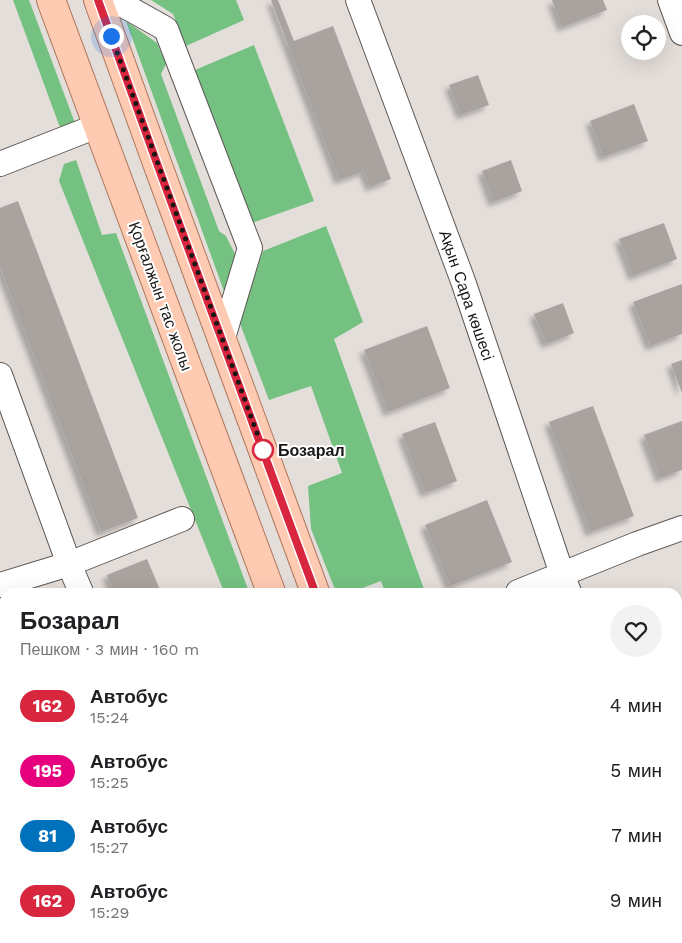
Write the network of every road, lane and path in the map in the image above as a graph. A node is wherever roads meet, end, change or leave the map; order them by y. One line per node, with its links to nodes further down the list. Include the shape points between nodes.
1 (51, 0): 7 (main road, Қорғалжын тас жолы)
2 (98, 0): 9 (main road)
3 (114, 0): 9 (street, via 166,29 250,248)
4 (358, 0): 14 (street, Ақын Сара көшесі, via 463,281)
5 (670, 0): 6 (street)
6 (682, 33)
7 (97, 126): 8 (street); 17 (main road, Қорғалжын тас жолы)
8 (0, 164)
9 (222, 341): 18 (main road)
10 (0, 376): 13 (street)
11 (182, 518): 13 (street)
12 (682, 528): 14 (street, via 637,544)
13 (70, 564): 15 (street); 16 (street)
14 (566, 583): 19 (street)
15 (0, 585)
16 (79, 588)
17 (270, 588)
18 (314, 588)
19 (539, 588)

